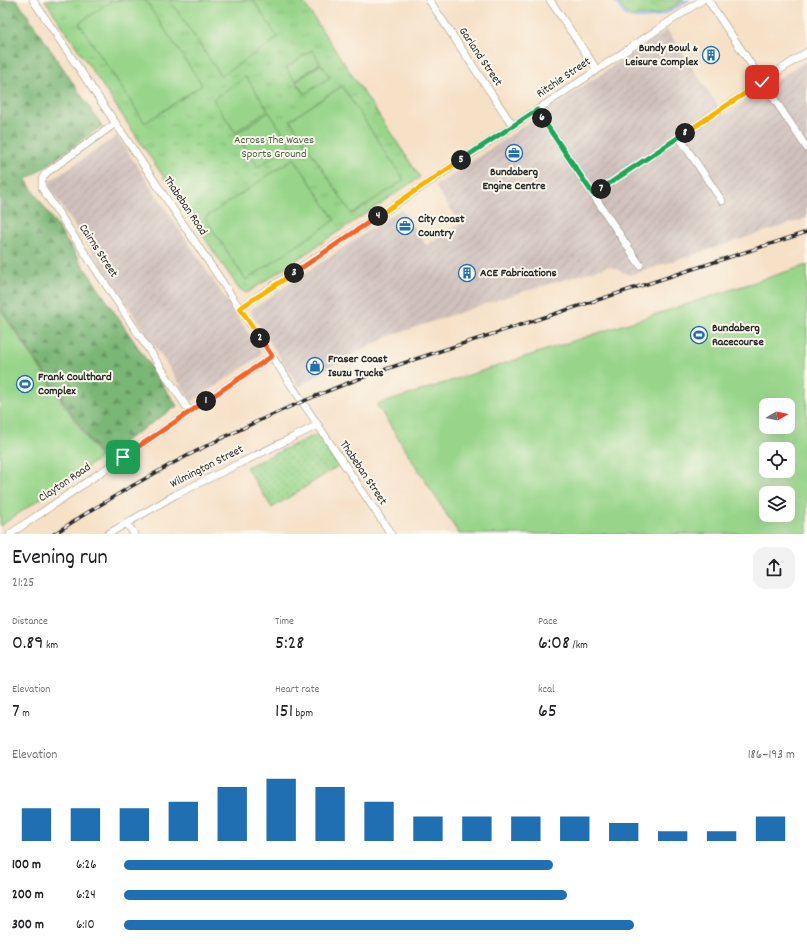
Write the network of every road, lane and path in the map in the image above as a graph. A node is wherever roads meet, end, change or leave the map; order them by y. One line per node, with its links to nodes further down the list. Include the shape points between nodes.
1 (33, 0): 10 (street, Thabeban Road)
2 (429, 0): 11 (street, Garland Street)
3 (550, 0): 7 (street)
4 (702, 0): 7 (street, Ritchie Street)
5 (708, 0): 8 (street)
6 (807, 52): 8 (street)
7 (597, 70): 9 (street, Ritchie Street)
8 (762, 82): 12 (street); 13 (street)
9 (537, 110): 11 (street, Ritchie Street); 14 (street)
10 (116, 123): 17 (street, Thabeban Road); 19 (street, Cairns Street, via 46,173 42,179 42,188)
11 (513, 126): 17 (street, Ritchie Street)
12 (679, 136): 14 (street); 15 (street)
13 (807, 148)
14 (593, 194): 16 (street)
15 (722, 201)
16 (640, 264)
17 (240, 308): 18 (street, Thabeban Road)
18 (272, 356): 19 (street, Clayton Road); 20 (street, Thabeban Road)
19 (190, 412): 22 (street, Clayton Road)
20 (318, 425): 21 (street, Wilmington Street, via 175,495); 25 (street, Thabeban Street)
21 (127, 523): 23 (street, Wilmington Street); 24 (street)
22 (10, 534)
23 (108, 534)
24 (134, 534)
25 (391, 534)

